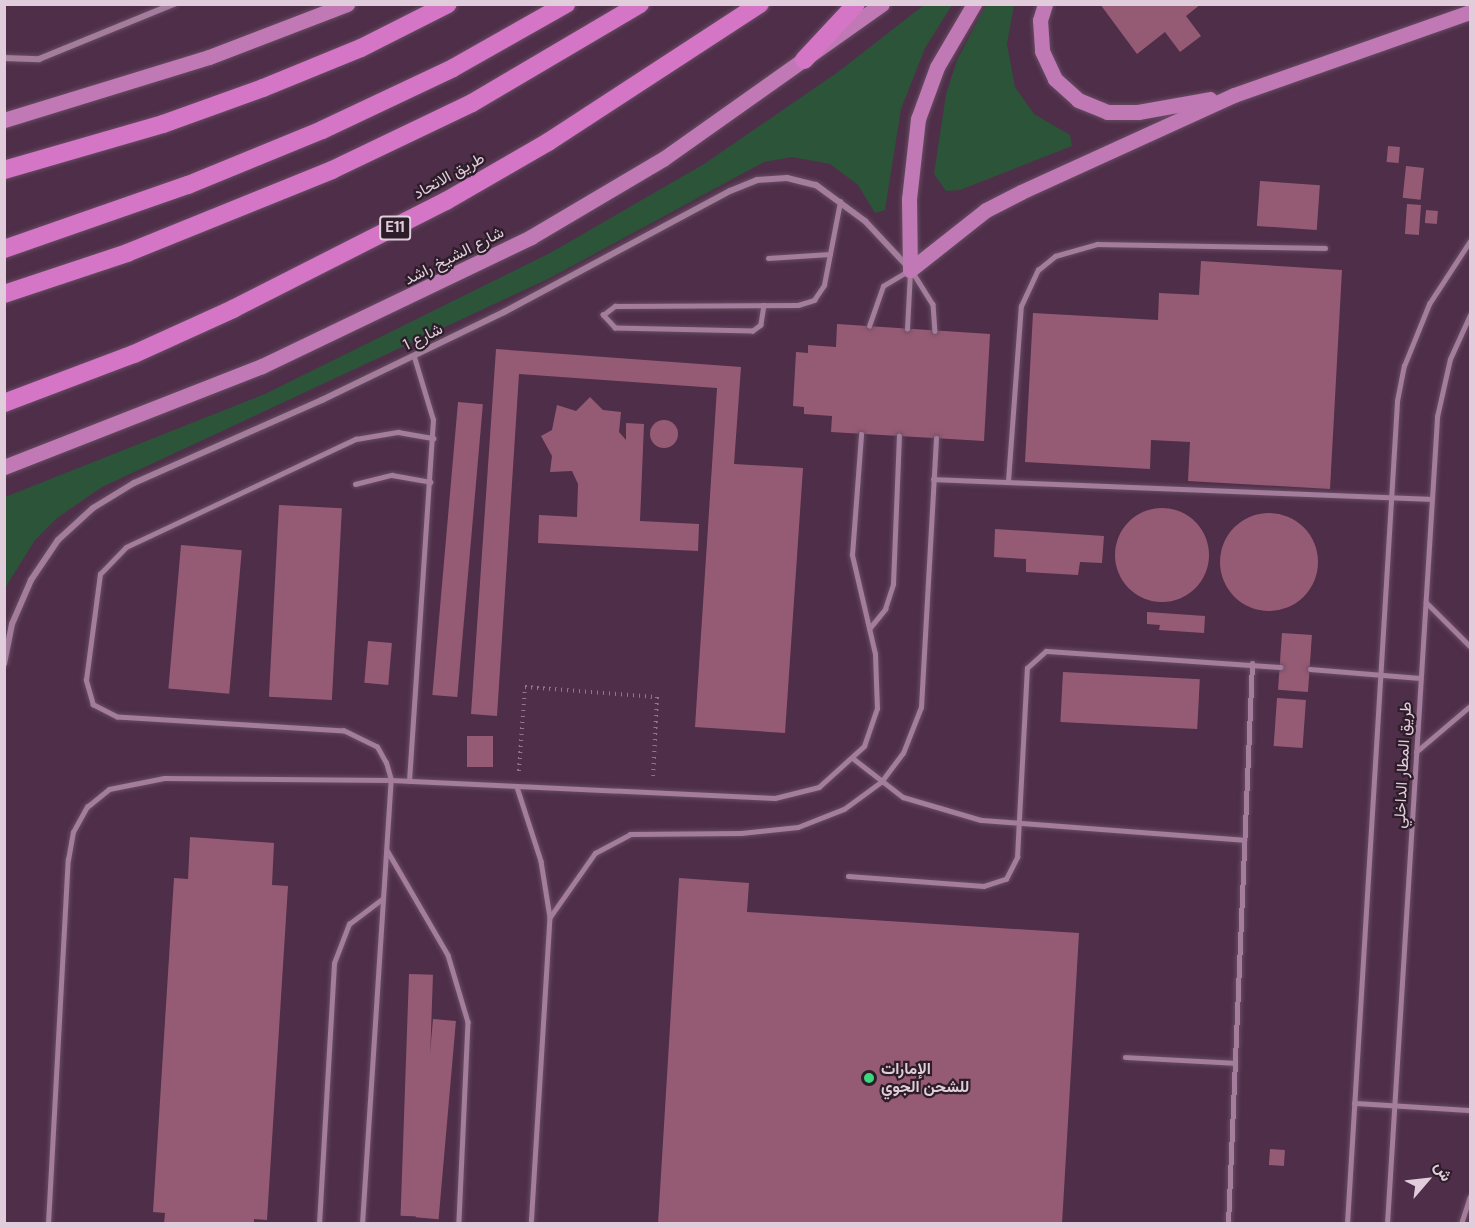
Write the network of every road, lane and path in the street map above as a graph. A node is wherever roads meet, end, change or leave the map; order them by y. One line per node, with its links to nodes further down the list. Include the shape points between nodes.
1 (174, 4): 12 (street, via 39,59)
2 (347, 4): 15 (main road, via 209,57)
3 (448, 4): 16 (highway, via 361,48 263,88 163,124)
4 (566, 4): 20 (highway, via 453,68 322,130 188,185)
5 (640, 4): 24 (highway, via 472,103 332,170 137,249)
6 (760, 4): 31 (highway, طريق الاتحاد / E11, via 548,142 394,228 134,354)
7 (856, 4): 13 (highway)
8 (882, 4): 13 (main road, شارع الشيخ راشد)
9 (974, 4): 23 (main road, via 937,67 918,119 909,199)
10 (1045, 4): 14 (main road, via 1040,20 1042,51 1055,79 1078,100 1107,112 1138,112)
11 (1470, 12): 14 (main road)
12 (4, 58)
13 (804, 60): 36 (main road, شارع الشيخ راشد, via 663,159 531,237 403,302 262,366)
14 (1234, 95): 23 (main road, via 986,210)
15 (4, 120)
16 (4, 170)
17 (840, 199): 21 (lane); 23 (street, شارع 1); 30 (street, شارع 1, via 816,185 787,178 757,180)
18 (1470, 241): 41 (lane, via 1437,289 1404,366 1393,435)
19 (1325, 248): 39 (lane, via 1097,244 1055,256 1038,270 1021,306)
20 (4, 249)
21 (830, 254): 22 (lane); 25 (lane, via 824,285 814,300)
22 (768, 258)
23 (910, 270): 27 (lane, via 883,286); 28 (lane); 29 (lane, via 928,291)
24 (4, 294)
25 (764, 305): 25 (lane, via 615,306 603,315 615,328 753,332 761,325)
26 (1470, 315): 42 (lane, طريق المطار الداخلي, via 1442,386)
27 (869, 326)
28 (907, 329)
29 (935, 331)
30 (414, 357): 34 (lane, via 430,399); 46 (street, شارع 1, via 134,483 93,508 58,540 31,580 12,624)
31 (4, 403)
32 (861, 434): 44 (lane, via 852,555)
33 (899, 436): 44 (lane, via 893,584 885,609)
34 (433, 438): 38 (lane); 55 (lane, via 398,432 356,439 126,547 111,558 100,574 96,593 87,693 104,713 345,732 377,747)
35 (936, 438): 37 (lane)
36 (4, 467)
37 (933, 479): 39 (lane); 57 (lane, via 921,707 903,753)
38 (430, 482): 40 (lane, via 392,476); 56 (lane)
39 (1008, 482): 41 (lane)
40 (355, 484)
41 (1390, 497): 42 (lane); 50 (lane)
42 (1431, 499): 43 (lane, طريق المطار الداخلي)
43 (1425, 601): 45 (lane); 51 (lane, طريق المطار الداخلي)
44 (869, 629): 54 (lane, via 877,709 873,729)
45 (1470, 646)
46 (4, 664)
47 (1252, 664): 48 (lane); 60 (lane, via 1059,650 1034,657 1027,668); 61 (lane)
48 (1280, 667)
49 (1310, 669): 50 (lane)
50 (1381, 675): 51 (lane); 68 (lane)
51 (1420, 678): 53 (lane, طريق المطار الداخلي)
52 (1470, 706): 53 (lane)
53 (1416, 752): 69 (lane, طريق المطار الداخلي)
54 (854, 759): 57 (lane); 59 (lane, via 819,787 796,795)
55 (391, 780): 56 (lane); 62 (lane); 72 (lane, via 137,780 109,789 87,807 73,832 68,860)
56 (409, 781): 58 (lane)
57 (881, 782): 60 (lane, via 927,807); 65 (lane, via 844,809 798,828 630,834 595,853)
58 (518, 787): 59 (lane); 59 (path, via 525,687 657,697); 65 (lane, via 542,861)
59 (652, 794)
60 (1019, 823): 61 (lane); 63 (lane, via 1014,869 996,885)
61 (1244, 840): 67 (lane)
62 (386, 850): 64 (lane); 75 (lane, via 448,955 468,1022)
63 (848, 876)
64 (383, 898): 73 (lane, via 349,924 334,963); 74 (lane)
65 (550, 917): 76 (lane)
66 (1125, 1057): 67 (lane)
67 (1235, 1063): 77 (lane)
68 (1354, 1103): 69 (lane); 78 (lane)
69 (1395, 1105): 70 (lane); 79 (lane, طريق المطار الداخلي)
70 (1470, 1110)
71 (1470, 1197): 80 (lane)
72 (48, 1224)
73 (320, 1224)
74 (362, 1224)
75 (459, 1224)
76 (531, 1224)
77 (1228, 1224)
78 (1347, 1224)
79 (1387, 1224)
80 (1461, 1224)

